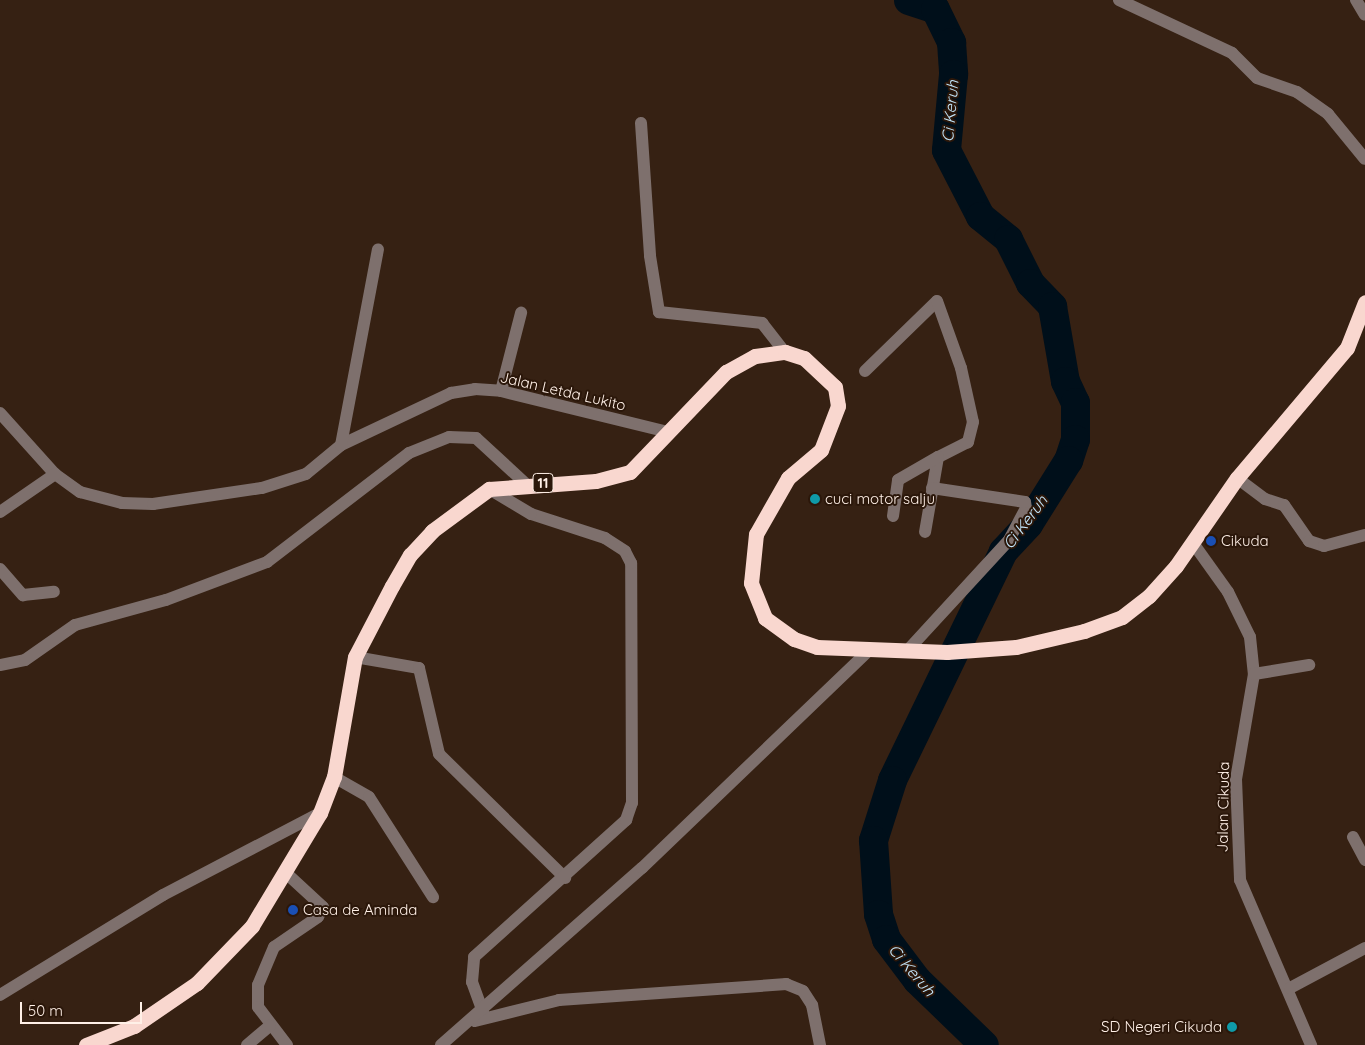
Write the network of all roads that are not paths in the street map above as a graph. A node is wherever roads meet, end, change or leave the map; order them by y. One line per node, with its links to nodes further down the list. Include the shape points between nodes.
1 (1118, 0): 5 (street, via 1232,53 1257,78 1297,92 1328,114)
2 (1356, 0): 3 (street)
3 (1365, 14)
4 (641, 123): 9 (street, via 650,256 659,312 762,323)
5 (1365, 159)
6 (378, 249): 14 (street)
7 (1365, 302): 17 (highway, 11, via 1347,348)
8 (521, 313): 11 (street)
9 (784, 352): 13 (highway, 11, via 755,356 726,372); 28 (highway, 11, via 813,363 835,387 838,406 820,450 783,485 756,534 750,583 756,606 776,628 794,639 817,647)
10 (865, 371): 15 (street, via 937,301 961,368 973,422 968,442)
11 (501, 391): 13 (street, Jalan Letda Lukito); 14 (street, Jalan Letda Lukito, via 451,393)
12 (2, 416): 16 (street, Jalan Letda Lukito)
13 (668, 432): 18 (highway, 11, via 640,465 619,476)
14 (341, 445): 16 (street, Jalan Letda Lukito, via 306,474 262,488 153,504 122,503 80,492)
15 (938, 457): 19 (street); 22 (street, via 898,480)
16 (55, 474): 21 (street)
17 (1237, 478): 24 (street, via 1265,500 1284,505 1309,541 1324,546); 25 (highway, 11)
18 (525, 483): 20 (highway, 11); 31 (street, via 476,438 449,437 409,453 267,562 166,600 75,625 25,660)
19 (932, 488): 23 (street); 29 (street, via 1025,502 1026,508 1009,540)
20 (489, 489): 30 (highway, 11, via 450,513 410,555); 39 (street, via 531,514 605,538 624,551 631,563 632,802 626,820)
21 (0, 512)
22 (893, 516)
23 (925, 532)
24 (1365, 535)
25 (1193, 543): 29 (highway, 11, via 1149,596 1122,616 1084,631 983,651); 33 (street, Jalan Cikuda, via 1228,592 1250,637)
26 (0, 569): 27 (street, via 23,595)
27 (54, 592)
28 (868, 650): 29 (highway, 11); 44 (street, via 642,868)
29 (911, 651)
30 (355, 657): 34 (highway, 11); 39 (street, via 419,668 439,754)
31 (0, 665)
32 (1309, 666): 33 (street)
33 (1254, 674): 42 (street, Jalan Cikuda, via 1236,778 1240,880 1251,912)
34 (334, 777): 35 (highway, 11); 40 (street, via 369,796)
35 (320, 813): 38 (highway, 11); 43 (street, via 163,895)
36 (1353, 837): 37 (street)
37 (1365, 860)
38 (286, 872): 46 (street, via 323,907 318,917 274,947 265,962 258,985 258,1007); 47 (highway, 11, via 234,949 197,983 134,1026)
39 (565, 878): 44 (street, via 472,959 472,982)
40 (433, 897)
41 (1365, 948): 42 (street)
42 (1290, 988): 52 (street, Jalan Cikuda)
43 (0, 995)
44 (483, 1012): 45 (street)
45 (467, 1022): 50 (street); 51 (street, via 560,1000 786,984 803,990 808,998)
46 (270, 1026): 48 (street); 49 (street)
47 (86, 1045)
48 (247, 1045)
49 (287, 1045)
50 (441, 1045)
51 (820, 1045)
52 (1311, 1045)

